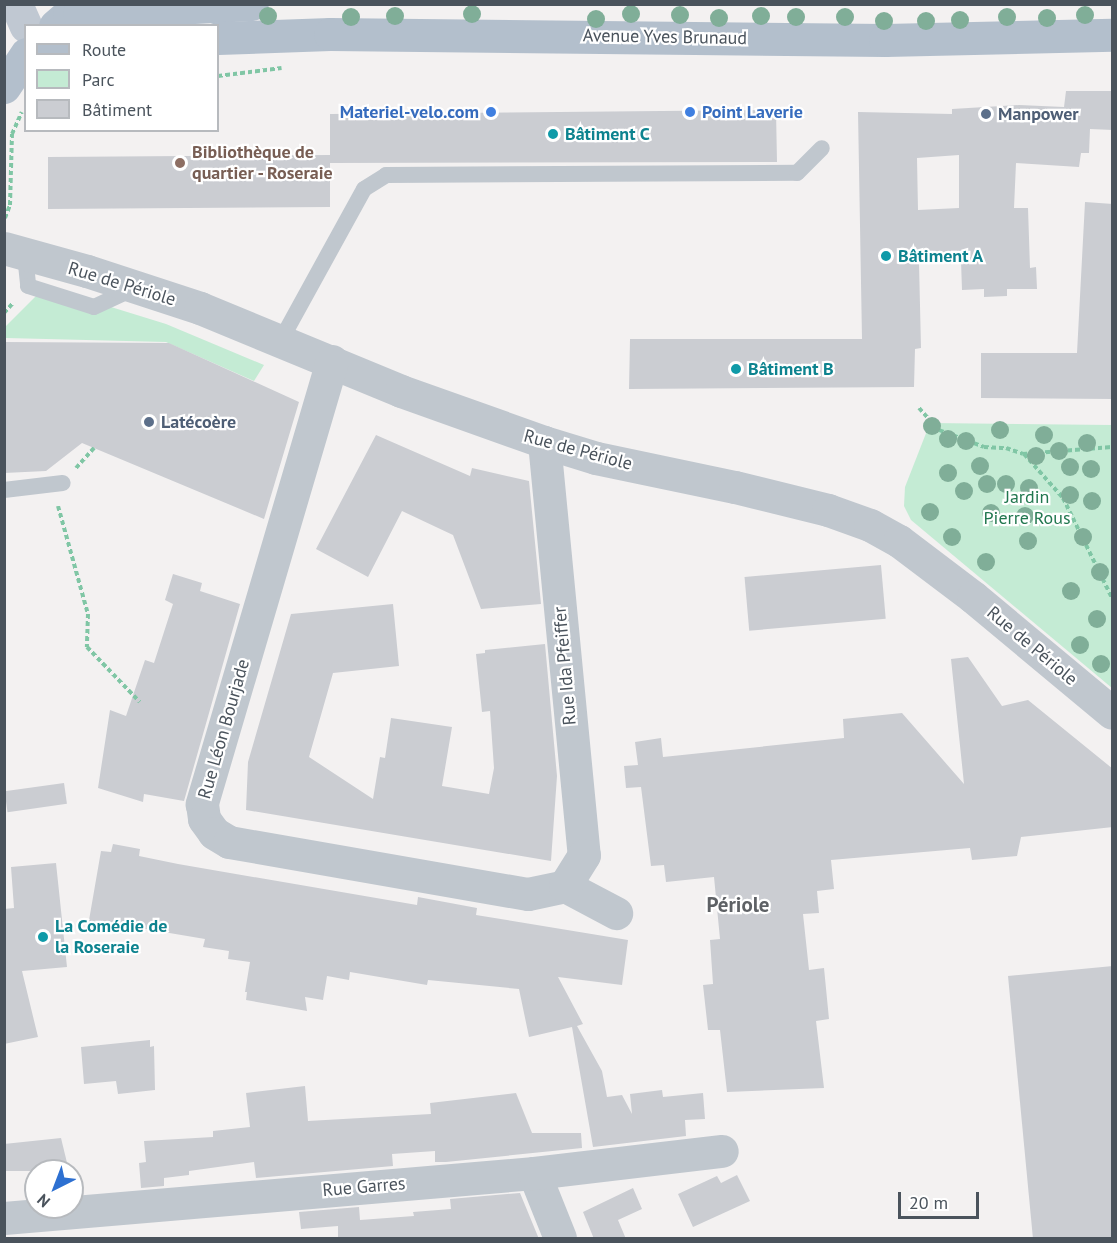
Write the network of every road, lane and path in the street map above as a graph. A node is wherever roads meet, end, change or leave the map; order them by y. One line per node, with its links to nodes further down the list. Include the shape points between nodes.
1 (16, 4): 3 (street)
2 (233, 5): 4 (main road, via 69,14)
3 (25, 24)
4 (57, 24)
5 (1113, 35): 6 (main road, Avenue Yves Brunaud, via 885,40 330,34)
6 (219, 38)
7 (24, 57): 8 (main road)
8 (4, 87)
9 (24, 108): 11 (path, via 12,134 10,205)
10 (822, 148): 13 (lane, via 797,173 386,175 364,189)
11 (4, 219)
12 (15, 251): 13 (street, Rue de Périole, via 137,287)
13 (281, 340): 14 (street, Rue de Périole)
14 (332, 361): 16 (street, Rue de Périole, via 401,391); 25 (street, Rue Léon Bourjade, via 202,804 204,819 214,833 230,842 528,894)
15 (919, 408): 19 (path, via 939,430 984,447)
16 (544, 442): 24 (street, Rue de Périole, via 596,458 828,510 870,525 899,541 973,597); 25 (street, Rue Ida Pfeiffer, via 584,855)
17 (1113, 447): 19 (path)
18 (94, 448): 20 (path)
19 (1023, 454): 22 (path, via 1064,498)
20 (63, 483): 21 (lane); 23 (path, via 57,505 88,614 87,648)
21 (4, 490)
22 (1113, 598)
23 (140, 702)
24 (1113, 713)
25 (566, 886): 26 (street)
26 (616, 914)
27 (722, 1151): 28 (street, Rue Garres)
28 (534, 1173): 29 (street, Rue Garres); 30 (street)
29 (4, 1218)
30 (560, 1239)

